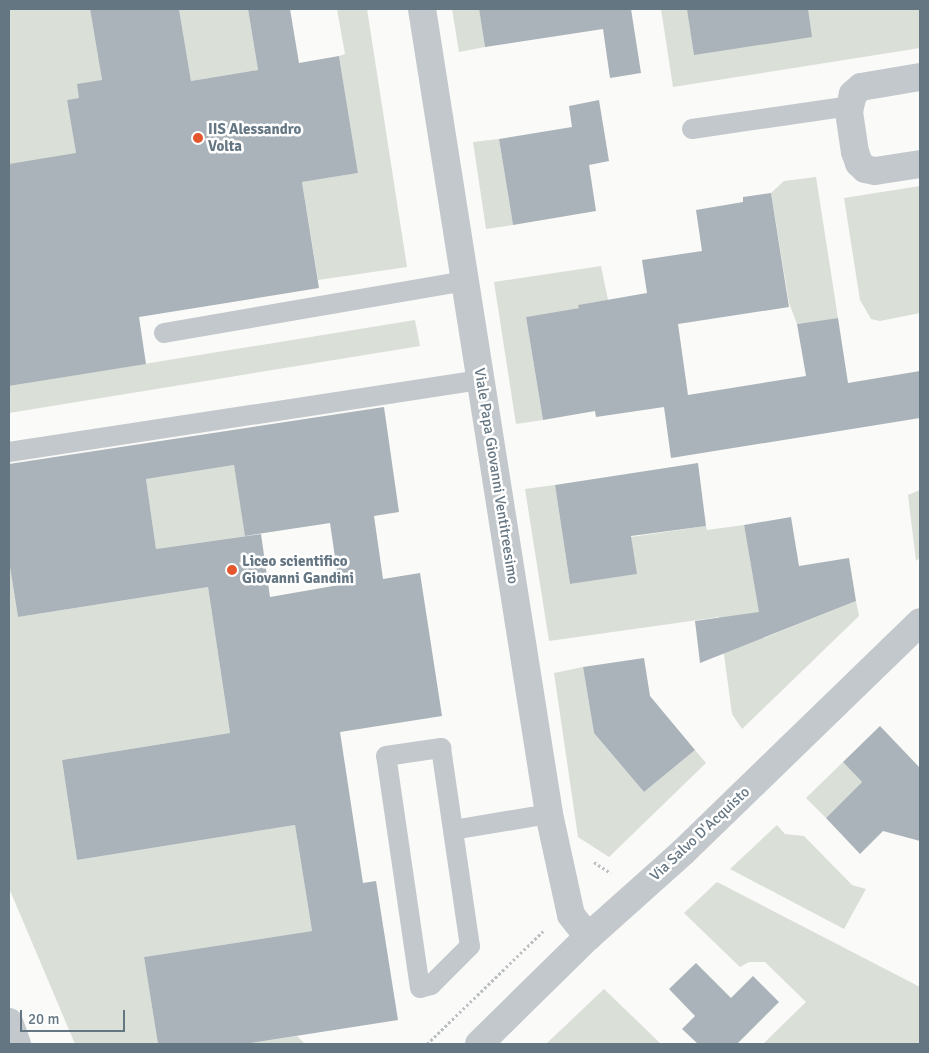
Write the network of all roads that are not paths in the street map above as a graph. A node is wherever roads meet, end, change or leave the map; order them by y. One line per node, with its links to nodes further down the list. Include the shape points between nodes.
1 (422, 9): 6 (street, Viale Papa Giovanni Ventitreesimo)
2 (920, 77): 3 (street, via 861,87 853,94)
3 (849, 106): 4 (lane); 5 (street, via 855,152 865,169 875,171)
4 (692, 129)
5 (920, 164)
6 (465, 281): 7 (lane); 8 (street, Viale Papa Giovanni Ventitreesimo)
7 (164, 333)
8 (481, 380): 9 (lane); 11 (street, Viale Papa Giovanni Ventitreesimo)
9 (9, 452)
10 (920, 622): 13 (street, Via Salvo D'Acquisto, via 683,852)
11 (549, 814): 12 (lane); 13 (street, Viale Papa Giovanni Ventitreesimo, via 571,915)
12 (453, 830): 12 (lane, via 470,946 431,985 420,988 386,756 441,748)
13 (588, 937): 16 (street, Via Salvo D'Acquisto)
14 (9, 1022): 15 (street)
15 (17, 1044)
16 (479, 1044)

